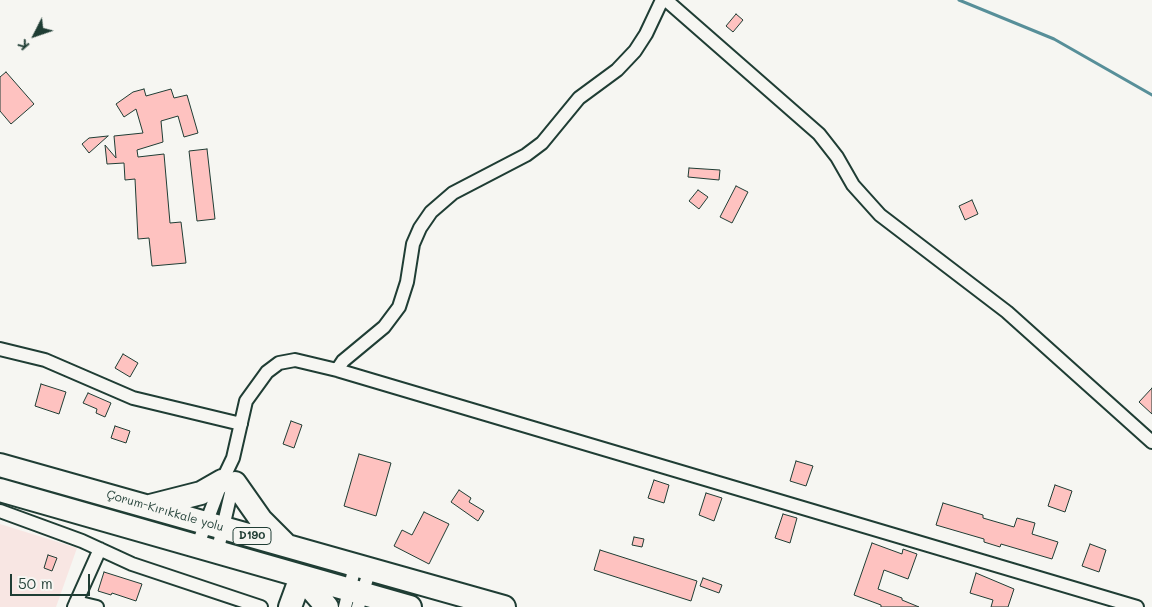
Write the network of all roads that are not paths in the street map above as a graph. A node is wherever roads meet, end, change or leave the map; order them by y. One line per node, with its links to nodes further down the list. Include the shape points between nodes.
1 (662, 0): 4 (street, via 635,51 617,70 579,98 542,143 526,155 453,193 431,212 412,244 407,282 398,306 384,327)
2 (666, 0): 6 (street, via 819,134 837,156 853,185 880,215 1007,312)
3 (0, 349): 5 (street, via 45,360 132,398)
4 (337, 370): 5 (street, via 295,360 272,367 246,401); 28 (street)
5 (241, 424): 8 (street)
6 (1152, 442)
7 (0, 465): 12 (highway, Çorum-Kırıkkale yolu / D190)
8 (228, 482): 12 (highway, via 201,493); 14 (street); 14 (street); 15 (highway)
9 (0, 490): 11 (highway, Çorum-Kırıkkale yolu / D190)
10 (0, 495): 11 (highway)
11 (23, 495): 17 (highway, Çorum-Kırıkkale yolu / D190)
12 (148, 506): 14 (highway, Çorum-Kırıkkale yolu / D190)
13 (0, 511): 16 (street)
14 (214, 525): 15 (highway, Çorum-Kırıkkale yolu / D190); 17 (street); 17 (street)
15 (287, 546): 18 (highway, Çorum-Kırıkkale yolu / D190)
16 (100, 549): 21 (street); 24 (street, via 132,564)
17 (207, 550): 19 (highway, Çorum-Kırıkkale yolu / D190)
18 (362, 567): 20 (street); 27 (highway, Çorum-Kırıkkale yolu / D190)
19 (301, 577): 20 (highway, Çorum-Kırıkkale yolu / D190); 25 (highway); 26 (highway)
20 (354, 599): 22 (highway, Çorum-Kırıkkale yolu / D190)
21 (75, 604): 23 (street)
22 (401, 606)
23 (97, 607)
24 (261, 607)
25 (290, 607)
26 (327, 607)
27 (504, 607)
28 (1136, 607)

